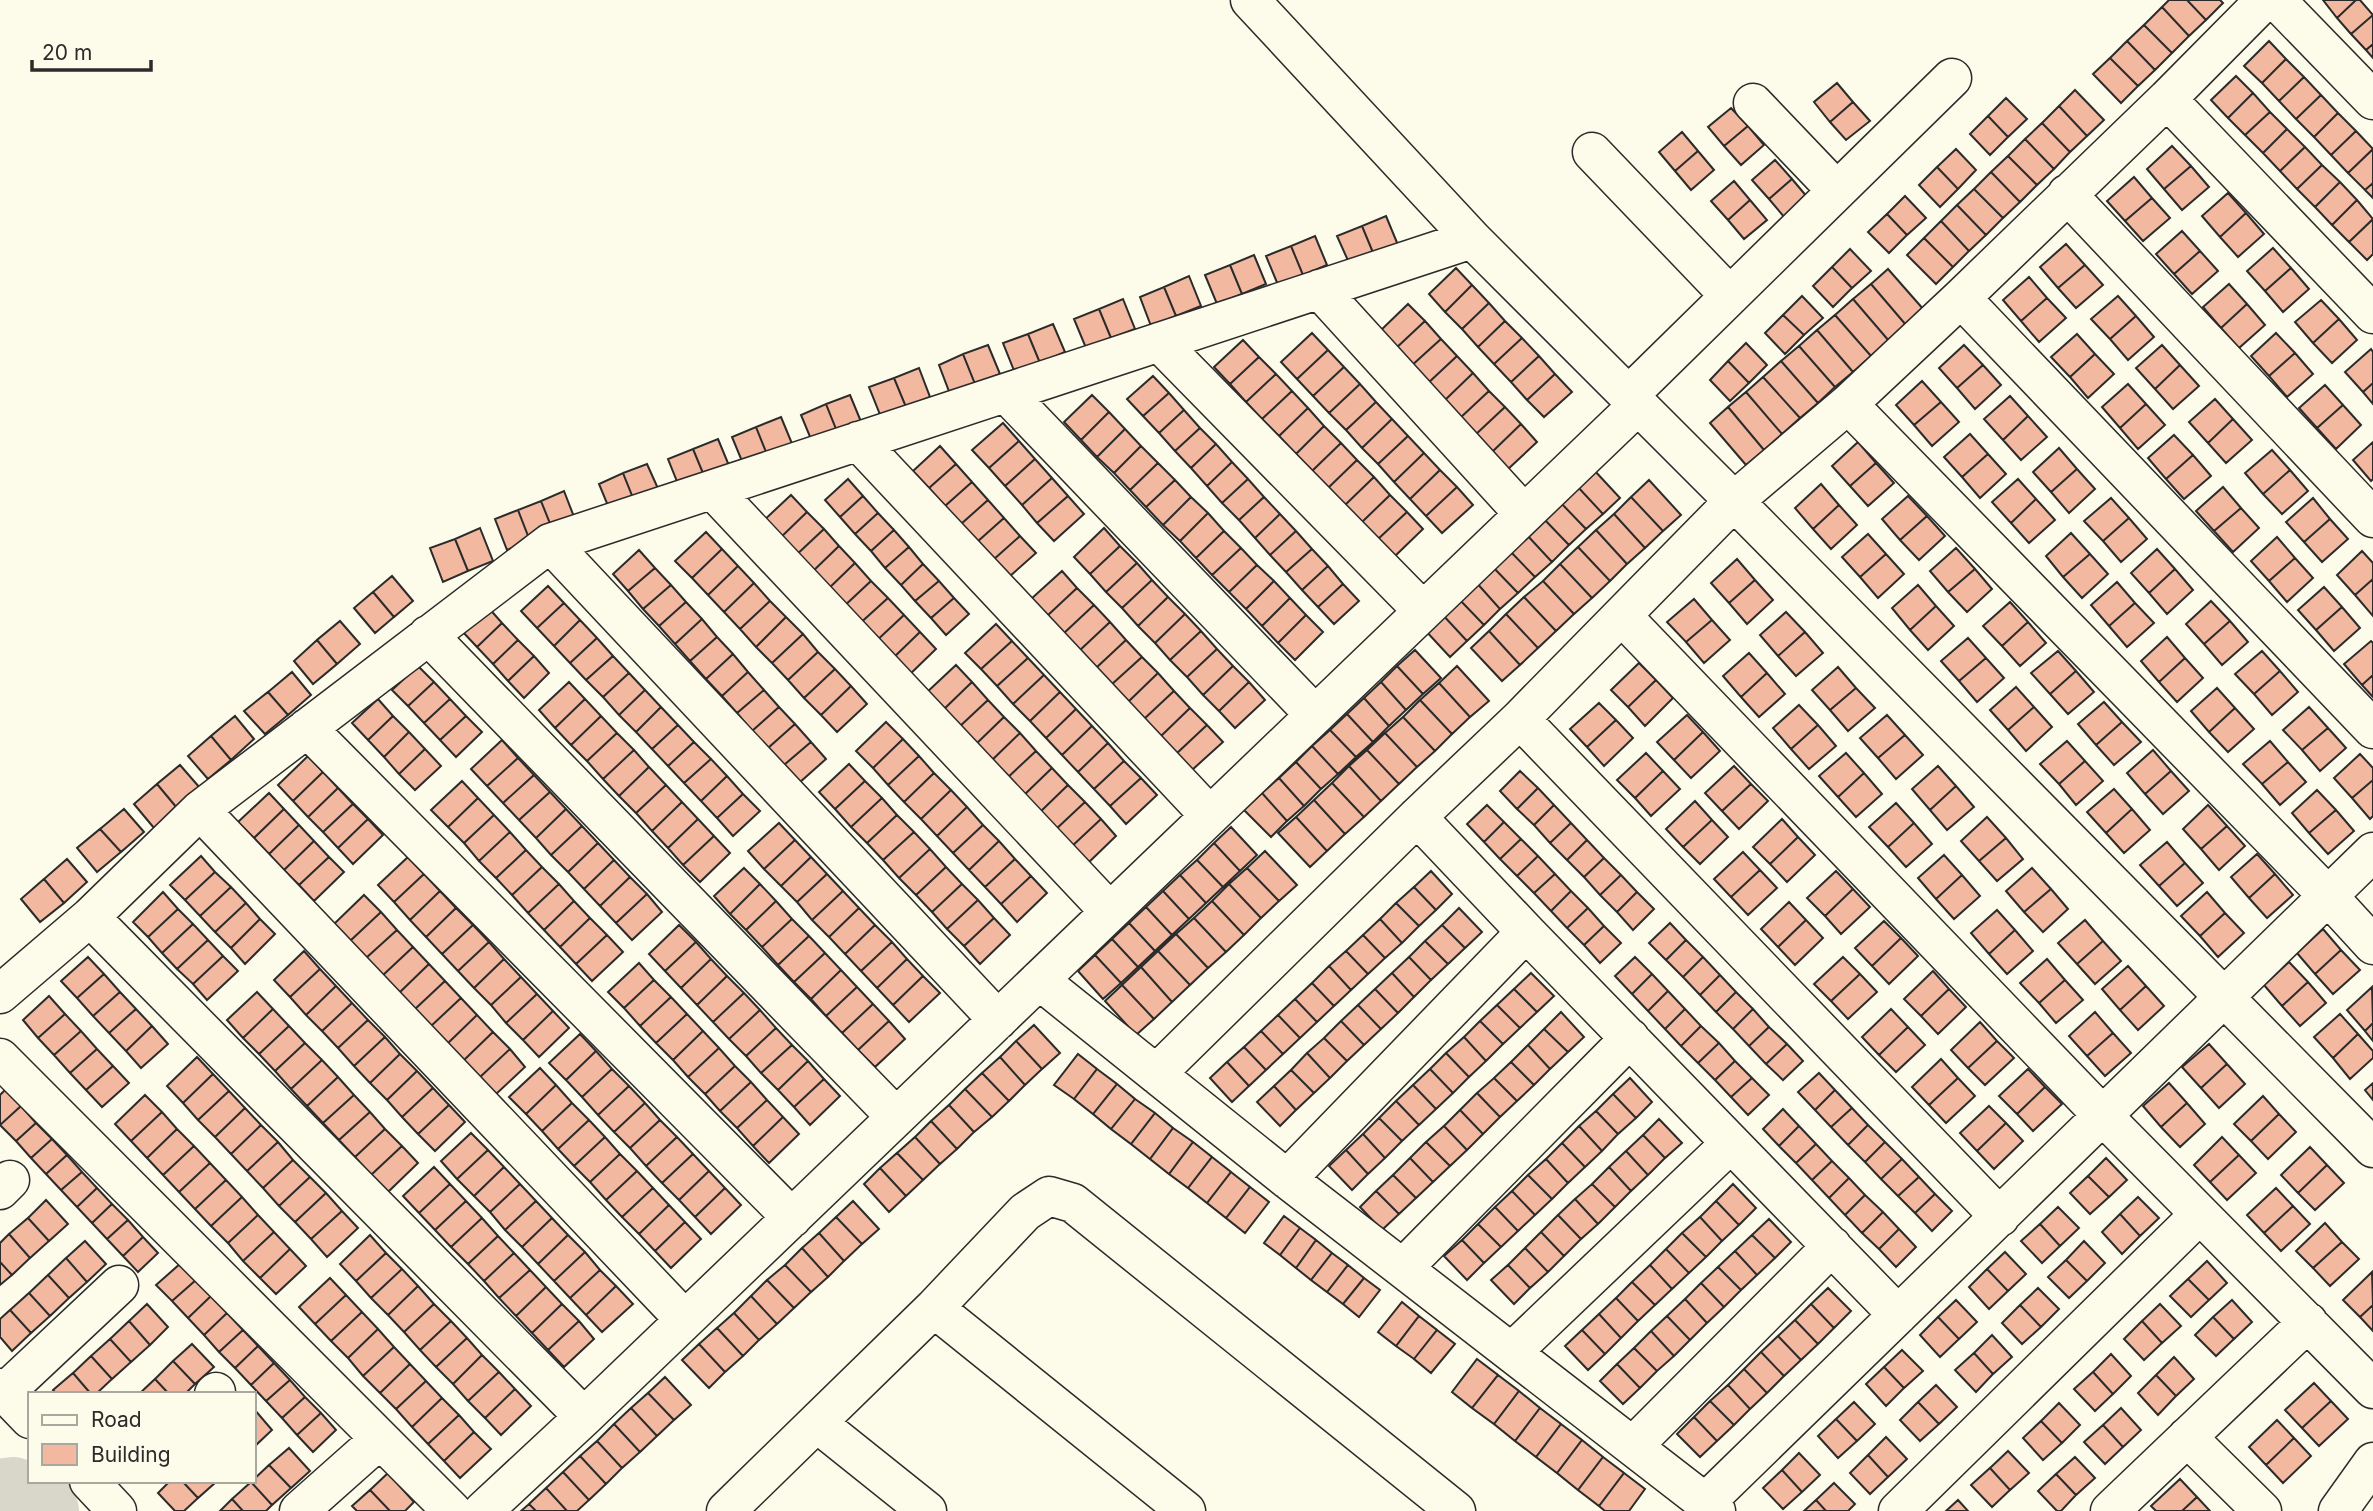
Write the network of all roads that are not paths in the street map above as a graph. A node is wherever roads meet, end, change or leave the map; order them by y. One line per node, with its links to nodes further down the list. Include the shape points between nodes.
1 (1250, 0): 11 (street)
2 (2265, 0): 5 (street)
3 (2276, 0): 6 (street)
4 (1952, 78): 9 (street)
5 (2167, 99): 10 (street); 15 (street)
6 (2373, 100)
7 (1753, 103): 9 (street)
8 (1592, 152): 13 (street)
9 (1837, 191): 13 (street)
10 (2067, 194): 14 (street); 24 (street)
11 (1472, 239): 12 (street); 18 (street)
12 (1319, 289): 16 (street); 23 (street)
13 (1730, 296): 18 (street)
14 (1961, 298): 19 (street); 32 (street)
15 (2373, 314)
16 (1159, 342): 17 (street); 26 (street)
17 (1006, 393): 20 (street); 29 (street)
18 (1633, 400): 22 (street); 23 (street)
19 (1848, 404): 22 (street); 37 (street)
20 (858, 441): 21 (street); 34 (street)
21 (713, 490): 25 (street); 38 (street)
22 (1734, 500): 27 (street); 44 (street)
23 (1524, 514): 26 (street)
24 (2373, 517)
25 (550, 543): 28 (street); 45 (street)
26 (1423, 611): 29 (street)
27 (1622, 616): 30 (street); 49 (street)
28 (428, 635): 31 (street); 50 (street)
29 (1315, 715): 34 (street)
30 (1520, 719): 35 (street); 55 (street)
31 (307, 728): 33 (street); 56 (street)
32 (2373, 729)
33 (200, 810): 39 (street); 62 (street)
34 (1210, 816): 38 (street)
35 (1417, 817): 40 (street); 48 (street)
36 (2373, 852): 37 (street)
37 (2328, 896): 41 (street); 44 (street)
38 (1110, 912): 42 (street)
39 (90, 917): 43 (street); 67 (street)
40 (1526, 932): 46 (street); 53 (street)
41 (2373, 944)
42 (1039, 980): 45 (street); 48 (street)
43 (0, 994)
44 (2225, 998): 49 (street); 52 (street)
45 (998, 1020): 50 (street)
46 (1629, 1038): 51 (street); 58 (street)
47 (0, 1058): 70 (street)
48 (1156, 1074): 53 (street)
49 (2103, 1116): 54 (street); 55 (street)
50 (896, 1117): 56 (street)
51 (1731, 1143): 57 (street); 64 (street)
52 (2373, 1148)
53 (1287, 1179): 58 (street)
54 (2200, 1214): 63 (street); 81 (street)
55 (2000, 1217): 61 (street)
56 (792, 1218): 62 (street)
57 (1832, 1246): 61 (street); 71 (street)
58 (1403, 1268): 64 (street)
59 (119, 1285): 66 (street)
60 (934, 1308): 68 (street); 79 (street); 80 (street, via 1025,1212 1049,1196 1073,1203)
61 (1898, 1315): 73 (street)
62 (685, 1320): 67 (street)
63 (2308, 1322): 65 (street); 69 (street)
64 (1511, 1352): 71 (street)
65 (2373, 1389)
66 (11, 1400)
67 (584, 1417): 76 (street)
68 (817, 1423): 77 (street); 78 (street)
69 (2187, 1437): 82 (street); 83 (street)
70 (380, 1439): 74 (street); 75 (street)
71 (1633, 1446): 73 (street)
72 (2373, 1462): 84 (street)
73 (1711, 1507)
74 (299, 1511)
75 (452, 1511)
76 (483, 1511)
77 (726, 1511)
78 (927, 1511)
79 (1186, 1511)
80 (1457, 1511)
81 (1898, 1511)
82 (2110, 1511)
83 (2262, 1511)
84 (2338, 1511)

